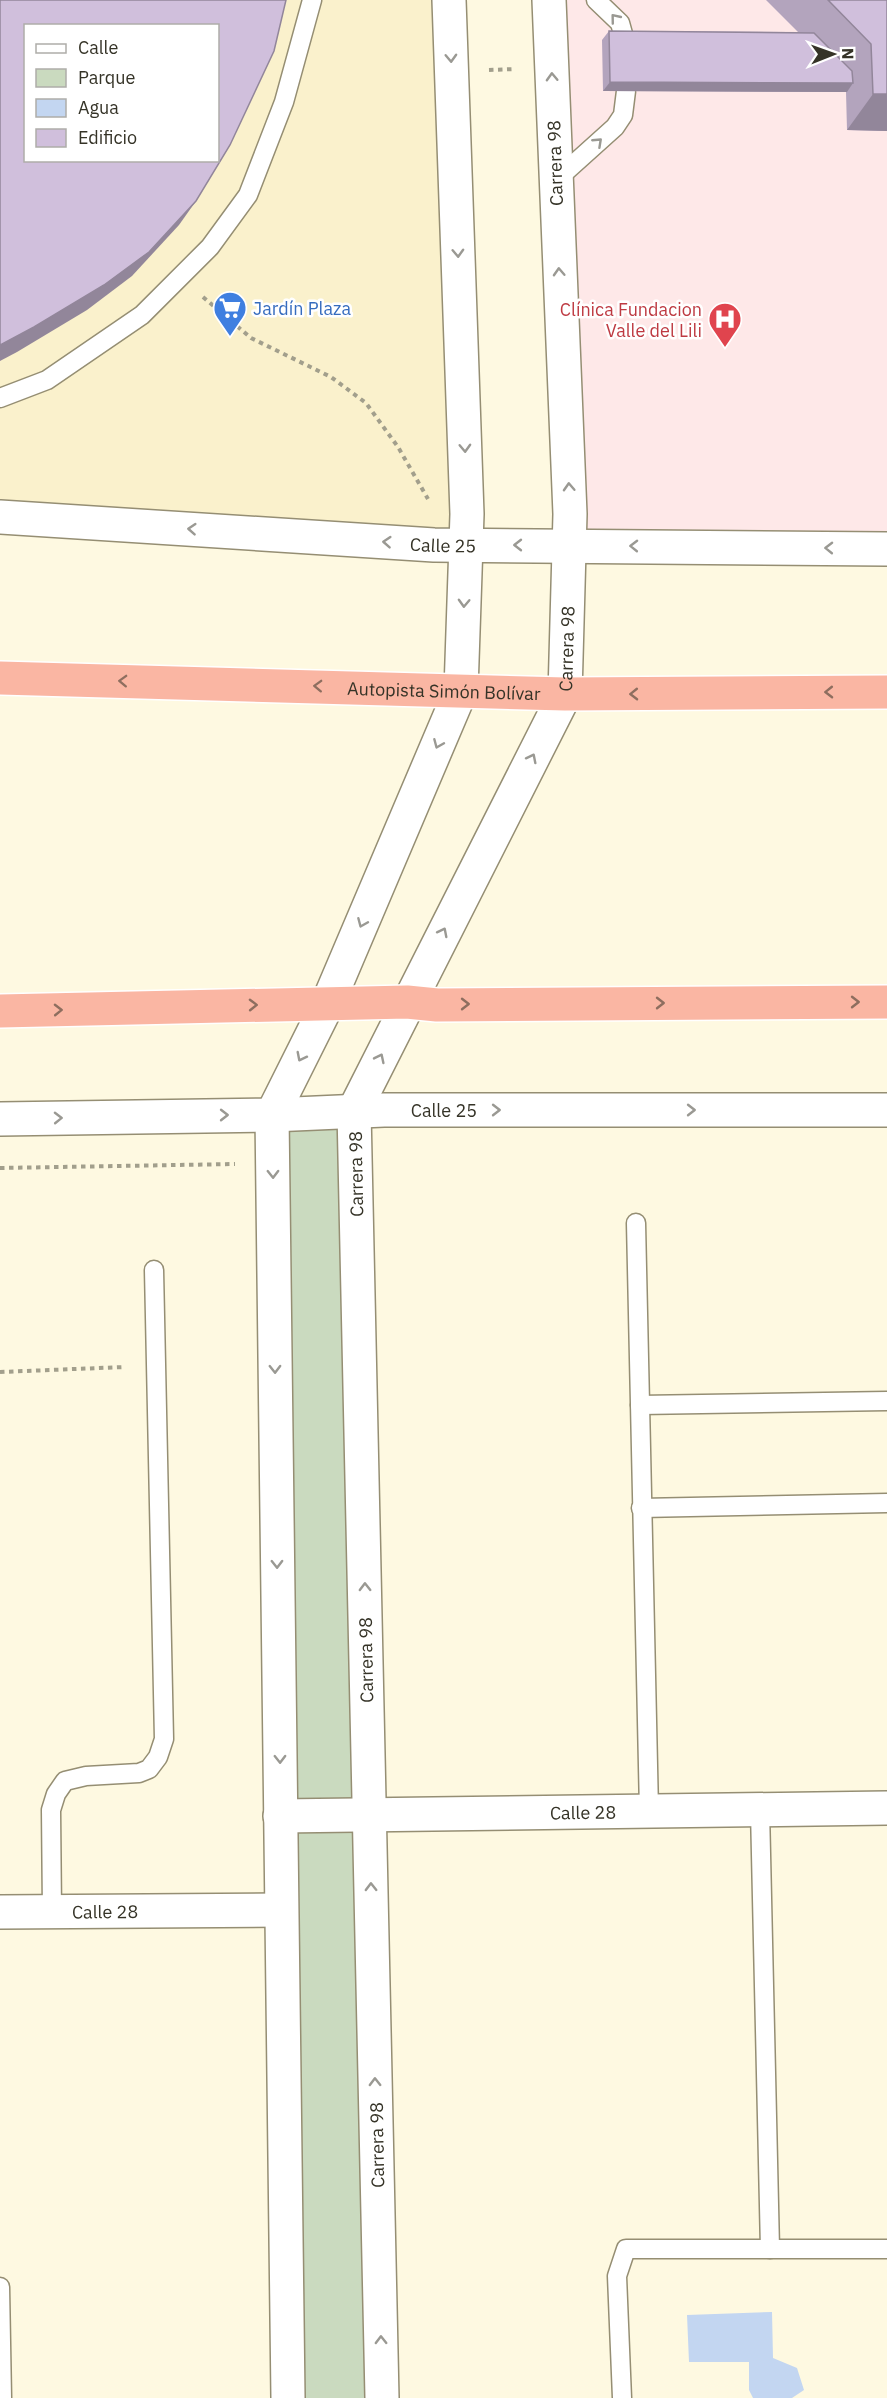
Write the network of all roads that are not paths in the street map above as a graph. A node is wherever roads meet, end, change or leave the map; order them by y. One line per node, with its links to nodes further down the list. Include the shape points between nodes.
1 (312, 0): 8 (lane, via 284,102 248,195 210,247 142,315 47,380)
2 (449, 0): 10 (street, one-way to 10)
3 (549, 0): 7 (street, Carrera 98, one-way to 3)
4 (596, 0): 5 (lane, one-way to 4, via 620,22)
5 (625, 41)
6 (626, 91): 7 (lane, one-way to 6, via 615,127 623,115)
7 (555, 181): 11 (street, Carrera 98, one-way to 7)
8 (0, 398)
9 (0, 517): 10 (street, Calle 25, one-way to 9)
10 (466, 545): 11 (street, Calle 25, one-way to 10); 14 (street, one-way to 14)
11 (571, 546): 12 (street, Calle 25, one-way to 11); 16 (street, Carrera 98)
12 (887, 549)
13 (0, 678): 14 (highway, Autopista Simón Bolívar, one-way to 13)
14 (461, 690): 16 (highway, Autopista Simón Bolívar); 19 (street, one-way to 19)
15 (887, 692): 16 (highway, Autopista Simón Bolívar, one-way to 16)
16 (565, 694): 17 (street, Carrera 98, one-way to 16)
17 (407, 1002): 18 (highway, one-way to 18); 19 (highway); 22 (street, Carrera 98, one-way to 17)
18 (887, 1002)
19 (327, 1005): 20 (highway, one-way to 19); 23 (street, one-way to 23)
20 (0, 1011)
21 (887, 1110): 22 (street, Calle 25, one-way to 21)
22 (354, 1111): 23 (street, Calle 25); 34 (street, Carrera 98, one-way to 22)
23 (272, 1116): 24 (street, Calle 25, one-way to 23); 35 (street, one-way to 35)
24 (0, 1119)
25 (636, 1223): 28 (lane)
26 (154, 1270): 38 (lane, via 164,1739 149,1769 65,1781 56,1794 51,1810)
27 (887, 1401): 28 (lane)
28 (640, 1405): 30 (lane)
29 (887, 1503): 30 (lane)
30 (641, 1508): 33 (lane)
31 (887, 1808): 32 (street, Calle 28)
32 (760, 1810): 33 (street, Calle 28); 39 (lane)
33 (649, 1811): 34 (street, Calle 28)
34 (370, 1814): 35 (street, Calle 28); 44 (street, Carrera 98, one-way to 34)
35 (280, 1816): 36 (street)
36 (281, 1910): 38 (street, Calle 28); 43 (street)
37 (0, 1912): 38 (street, Calle 28)
38 (52, 1912)
39 (770, 2249): 40 (lane); 45 (lane, via 626,2249 617,2276)
40 (887, 2249)
41 (0, 2287): 42 (lane)
42 (2, 2398)
43 (288, 2398)
44 (382, 2398)
45 (622, 2398)

